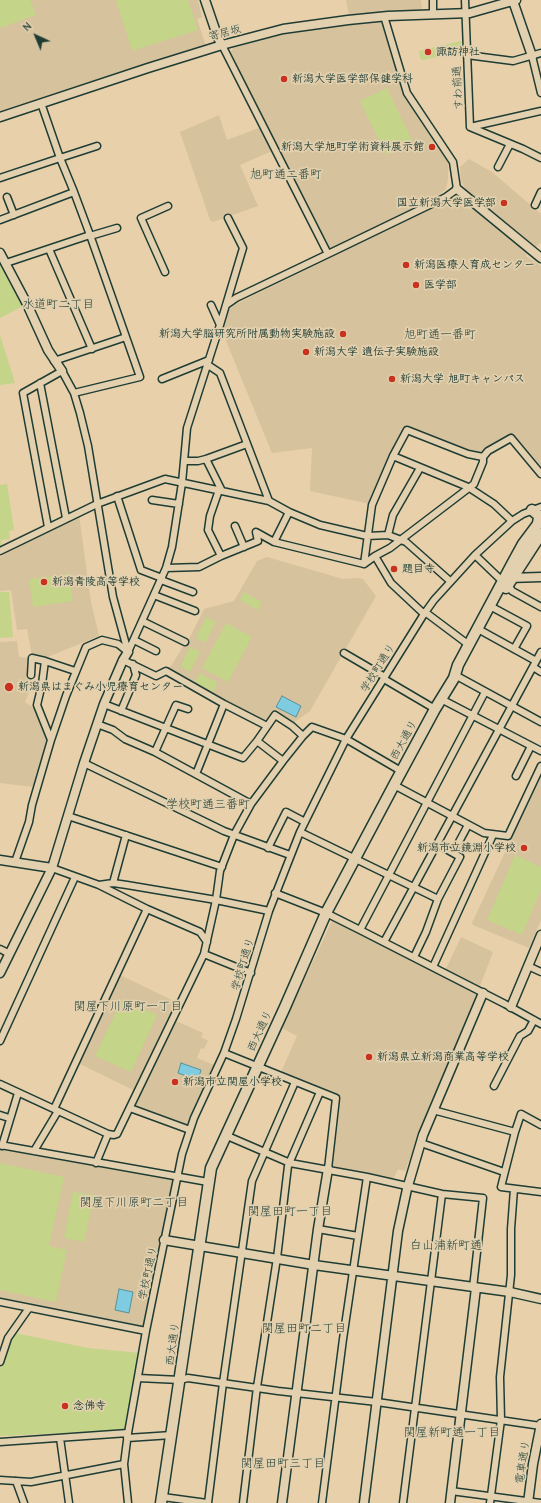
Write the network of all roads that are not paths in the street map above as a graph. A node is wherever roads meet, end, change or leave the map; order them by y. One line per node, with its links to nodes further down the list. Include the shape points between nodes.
1 (205, 0): 8 (street)
2 (433, 0): 5 (street)
3 (465, 0): 6 (street, すわ前通)
4 (515, 0): 6 (street, 寄居坂); 11 (street)
5 (433, 13): 6 (street, 寄居坂); 7 (street, 寄居坂)
6 (465, 13): 10 (street, すわ前通)
7 (384, 16): 8 (street, 寄居坂, via 283,29); 23 (street, via 407,93 453,162)
8 (222, 45): 13 (street, 寄居坂); 36 (street)
9 (541, 53): 11 (street)
10 (467, 55): 11 (street, via 513,61); 16 (street, すわ前通)
11 (532, 56): 12 (street)
12 (541, 92)
13 (41, 103): 15 (street, 寄居坂); 19 (street)
14 (541, 111): 16 (street)
15 (0, 117)
16 (470, 127): 17 (street)
17 (510, 144): 20 (street); 21 (street)
18 (97, 146): 19 (street)
19 (60, 158): 22 (street); 24 (street)
20 (541, 158)
21 (498, 167)
22 (0, 178)
23 (457, 189): 36 (street, via 446,197); 37 (street)
24 (74, 192): 29 (street); 33 (street)
25 (541, 192): 28 (street)
26 (7, 197): 29 (street)
27 (168, 206): 39 (street, via 140,218)
28 (534, 206)
29 (14, 215): 31 (street)
30 (228, 218): 41 (street, via 243,248)
31 (0, 220)
32 (117, 228): 33 (street)
33 (90, 235): 34 (street); 43 (street)
34 (49, 249): 38 (street); 44 (street)
35 (0, 254): 38 (street)
36 (328, 254): 41 (street)
37 (541, 258)
38 (6, 263): 45 (street)
39 (165, 272)
40 (211, 305): 42 (street)
41 (226, 305): 42 (street)
42 (220, 326): 46 (street)
43 (126, 337): 44 (street); 50 (street, via 140,377)
44 (92, 349): 45 (street)
45 (54, 361): 47 (street)
46 (209, 362): 48 (street); 51 (street, via 220,373); 55 (street, via 187,428)
47 (62, 371): 49 (street); 50 (street)
48 (162, 379)
49 (40, 383): 68 (street); 72 (street, via 23,393)
50 (74, 393): 64 (street, via 88,446)
51 (247, 444): 54 (street); 63 (street)
52 (393, 456): 53 (street, via 407,430 468,454); 56 (street); 75 (street, via 372,505)
53 (483, 457): 57 (street, via 488,451 511,438); 59 (street, via 474,484)
54 (206, 459): 55 (street); 60 (street)
55 (184, 461): 58 (street)
56 (420, 468): 59 (street); 74 (street, via 393,515)
57 (541, 474)
58 (182, 483): 60 (street); 61 (street, via 165,479); 65 (street)
59 (468, 487): 69 (street, via 494,504); 76 (street)
60 (221, 491): 63 (street); 81 (street, via 210,516 208,530)
61 (117, 496): 64 (street); 86 (street, via 141,570)
62 (152, 500): 65 (street)
63 (269, 501): 67 (street)
64 (97, 504): 68 (street); 102 (street, via 113,597)
65 (179, 504): 84 (street)
66 (537, 508): 69 (street, 学校町通り); 70 (highway)
67 (289, 512): 75 (street, via 320,525); 77 (street)
68 (66, 518): 72 (street)
69 (512, 521): 80 (street, 学校町通り)
70 (540, 522): 87 (highway, 西大通り, via 512,564)
71 (235, 526): 78 (street)
72 (48, 527): 79 (street)
73 (541, 534): 87 (highway, 西大通り)
74 (388, 535): 75 (street); 76 (street)
75 (367, 536): 83 (street)
76 (401, 540): 82 (street); 88 (street)
77 (274, 542): 78 (street, via 256,532 258,541); 83 (street)
78 (244, 547): 81 (street)
79 (0, 551)
80 (475, 555): 87 (street, via 499,578); 88 (street, 学校町通り)
81 (221, 556): 84 (street, via 199,567)
82 (375, 556): 83 (street); 94 (street, via 391,583)
83 (364, 564)
84 (166, 568): 86 (street)
85 (541, 577): 87 (street)
86 (161, 579): 89 (street); 90 (street)
87 (508, 580): 91 (highway, 西大通り); 92 (street, via 512,591)
88 (450, 581): 94 (street, 学校町通り)
89 (193, 592)
90 (154, 595): 93 (street); 95 (street)
91 (490, 606): 96 (highway, 西大通り); 100 (street, via 527,626)
92 (541, 607)
93 (195, 611)
94 (425, 613): 99 (street); 114 (street, 学校町通り)
95 (142, 621): 97 (street); 98 (street)
96 (478, 629): 99 (highway, 西大通り); 100 (street)
97 (134, 640): 101 (street); 102 (street)
98 (185, 642)
99 (469, 645): 113 (highway, 西大通り)
100 (514, 649): 107 (street)
101 (156, 651)
102 (128, 652): 105 (street); 110 (street, via 118,644 102,640 86,647)
103 (541, 652): 107 (street)
104 (344, 653): 114 (street)
105 (123, 660): 108 (street); 117 (street)
106 (45, 661): 110 (street); 112 (street, via 32,658); 131 (street, via 37,705)
107 (536, 661): 109 (street)
108 (133, 664): 118 (street, via 156,676 166,671); 122 (street, via 136,675)
109 (533, 667): 111 (street); 119 (street)
110 (76, 671): 131 (street)
111 (541, 672)
112 (30, 675)
113 (455, 675): 115 (street); 116 (highway, 西大通り)
114 (384, 678): 121 (street); 130 (street, 学校町通り)
115 (486, 692): 119 (street); 123 (street)
116 (441, 698): 121 (highway, 西大通り); 123 (street)
117 (104, 704): 122 (street); 125 (street)
118 (224, 704): 126 (street); 133 (street)
119 (512, 706): 124 (street); 128 (street)
120 (188, 709): 127 (street, via 176,705)
121 (435, 709): 140 (highway, 西大通り)
122 (122, 711): 127 (street)
123 (473, 715): 128 (street); 145 (street)
124 (541, 722)
125 (97, 724): 136 (street); 138 (street)
126 (267, 726): 129 (street, via 274,715); 132 (street)
127 (165, 728): 133 (street); 136 (street)
128 (500, 729): 134 (street); 147 (street)
129 (303, 736): 130 (street, via 312,727); 137 (street)
130 (346, 739): 140 (street); 148 (street, 学校町通り)
131 (52, 740): 160 (street)
132 (257, 741): 133 (street, via 243,758); 137 (street)
133 (208, 745): 141 (street)
134 (531, 746): 135 (street); 142 (street)
135 (541, 751)
136 (155, 752): 141 (street)
137 (283, 762): 144 (street)
138 (84, 763): 146 (street); 152 (street)
139 (541, 766): 153 (street, via 508,836)
140 (401, 771): 143 (highway, 西大通り)
141 (196, 774): 144 (street)
142 (516, 776)
143 (394, 785): 145 (street); 158 (highway, 西大通り)
144 (251, 804): 152 (street)
145 (428, 804): 147 (street); 163 (street)
146 (68, 816): 151 (street); 162 (street)
147 (452, 816): 149 (street); 154 (street)
148 (305, 822): 150 (street, 学校町通り); 155 (street, via 286,812)
149 (468, 825): 153 (street); 156 (street)
150 (300, 832): 157 (street, 学校町通り); 158 (street)
151 (126, 835): 161 (street); 165 (street)
152 (234, 835): 155 (street); 161 (street)
153 (493, 835): 183 (street)
154 (437, 844): 156 (street); 167 (street)
155 (268, 848): 157 (street)
156 (453, 853): 169 (street, via 460,857)
157 (290, 855): 168 (street, 学校町通り)
158 (354, 858): 163 (street); 173 (highway, 西大通り)
159 (0, 861): 160 (street)
160 (15, 862): 162 (street)
161 (222, 867): 170 (street)
162 (52, 868): 164 (street); 179 (street)
163 (390, 875): 167 (street); 174 (street)
164 (75, 877): 166 (street); 191 (street)
165 (113, 883): 166 (street); 170 (street)
166 (99, 885): 171 (street)
167 (413, 888): 169 (street); 177 (street)
168 (275, 893): 172 (street, 学校町通り); 173 (street)
169 (438, 899): 181 (street)
170 (216, 900): 172 (street); 176 (street)
171 (147, 909): 176 (street, via 200,932); 200 (street)
172 (269, 911): 186 (street, 学校町通り)
173 (326, 913): 174 (street); 193 (highway, 西大通り)
174 (360, 930): 177 (street)
175 (540, 939): 182 (street)
176 (207, 942): 180 (street)
177 (384, 942): 181 (street)
178 (0, 949): 179 (street)
179 (10, 954): 185 (street)
180 (204, 954): 186 (street); 199 (street)
181 (414, 957): 183 (street)
182 (528, 966): 184 (street); 188 (street)
183 (433, 967): 187 (street)
184 (541, 972)
185 (0, 973)
186 (251, 973): 192 (street, 学校町通り)
187 (483, 993): 188 (street); 201 (street)
188 (511, 1007): 189 (street)
189 (534, 1020): 190 (street); 196 (street, via 528,1031 520,1036)
190 (541, 1024)
191 (0, 1041)
192 (224, 1053): 193 (street); 205 (street, 学校町通り)
193 (257, 1067): 194 (street); 208 (highway, 西大通り)
194 (294, 1082): 197 (street); 212 (street)
195 (0, 1084): 198 (street)
196 (494, 1086)
197 (320, 1092): 214 (street); 215 (street, via 336,1098)
198 (18, 1093): 200 (street); 203 (street)
199 (130, 1108): 205 (street); 207 (street, via 117,1134)
200 (56, 1110): 207 (street); 211 (street)
201 (433, 1110): 206 (street); 209 (street)
202 (0, 1115): 203 (street)
203 (9, 1118): 210 (street)
204 (541, 1125): 206 (street, via 521,1114)
205 (190, 1130): 217 (street, 学校町通り)
206 (515, 1132): 216 (street)
207 (108, 1134): 213 (street)
208 (225, 1135): 212 (street); 219 (highway, 西大通り)
209 (420, 1143): 216 (street); 220 (street)
210 (1, 1146): 211 (street)
211 (34, 1151): 213 (street)
212 (265, 1152): 214 (street); 228 (street, via 252,1181)
213 (96, 1163): 217 (street)
214 (290, 1163): 215 (street); 229 (street)
215 (328, 1169): 218 (street); 224 (street)
216 (504, 1172): 221 (street, via 501,1187)
217 (176, 1177): 219 (street); 226 (street, 学校町通り)
218 (367, 1177): 220 (street); 225 (street)
219 (208, 1182): 227 (highway, 西大通り)
220 (408, 1186): 223 (street); 232 (street, via 398,1232)
221 (514, 1190): 222 (street); 235 (street)
222 (541, 1192)
223 (442, 1194): 233 (street); 234 (street, via 483,1198)
224 (318, 1229): 225 (street); 230 (street)
225 (358, 1236): 231 (street)
226 (164, 1240): 227 (street); 239 (street, 学校町通り)
227 (200, 1246): 228 (street); 244 (highway, 西大通り)
228 (243, 1253): 229 (street); 245 (street)
229 (277, 1258): 230 (street); 246 (street)
230 (314, 1265): 231 (street); 247 (street)
231 (353, 1271): 232 (street); 248 (street)
232 (393, 1277): 233 (street); 249 (street)
233 (430, 1282): 234 (street); 250 (street)
234 (474, 1288): 235 (street); 251 (street)
235 (510, 1292): 236 (street); 252 (street, via 500,1377)
236 (541, 1298)
237 (0, 1302): 238 (street)
238 (29, 1308): 239 (street); 241 (street)
239 (146, 1331): 243 (street, 学校町通り)
240 (0, 1337): 241 (street)
241 (8, 1338): 242 (street)
242 (0, 1362)
243 (138, 1378): 244 (street); 254 (street, 学校町通り)
244 (180, 1380): 245 (street, via 188,1378); 255 (highway, 西大通り)
245 (223, 1383): 246 (street); 269 (street)
246 (257, 1387): 247 (street); 270 (street)
247 (296, 1393): 248 (street); 271 (street)
248 (335, 1397): 249 (street); 272 (street)
249 (376, 1402): 250 (street); 273 (street)
250 (414, 1408): 251 (street); 274 (street)
251 (461, 1414): 252 (street); 262 (street)
252 (501, 1420): 253 (street); 263 (street)
253 (541, 1426): 265 (street, 電車通り)
254 (127, 1435): 255 (street); 256 (street); 258 (street, 学校町通り)
255 (172, 1435): 264 (highway, 西大通り)
256 (60, 1438): 257 (street); 259 (street)
257 (0, 1442)
258 (124, 1464): 259 (street); 268 (street, 学校町通り)
259 (65, 1475): 261 (street, via 31,1482); 267 (street)
260 (0, 1480): 261 (street)
261 (16, 1481): 266 (street)
262 (451, 1491): 263 (street); 275 (street)
263 (491, 1496): 265 (street); 276 (street)
264 (162, 1500): 269 (street)
265 (528, 1502): 277 (street)
266 (24, 1503)
267 (69, 1503)
268 (128, 1503)
269 (208, 1503)
270 (243, 1503)
271 (282, 1503)
272 (322, 1503)
273 (364, 1503)
274 (403, 1503)
275 (450, 1503)
276 (490, 1503)
277 (541, 1503)

